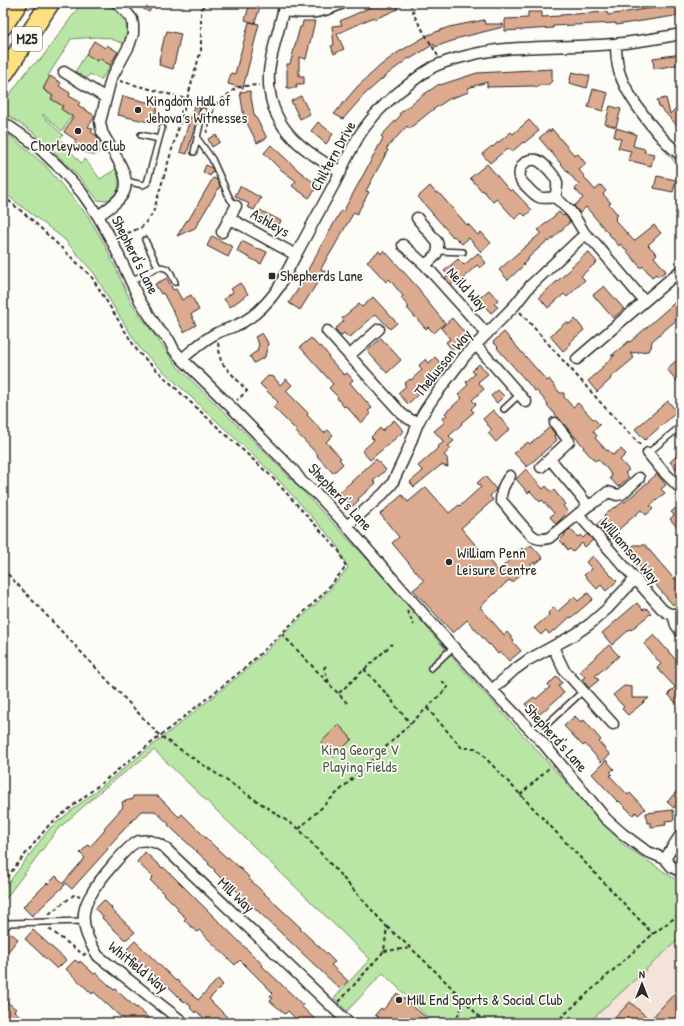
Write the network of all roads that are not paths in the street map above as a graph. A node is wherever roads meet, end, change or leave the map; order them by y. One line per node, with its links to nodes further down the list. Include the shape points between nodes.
1 (18, 3): 6 (highway, M25)
2 (50, 3): 10 (highway, M25)
3 (117, 3): 11 (street, via 132,19 133,34 111,79)
4 (343, 3): 5 (street, via 325,11 306,14)
5 (284, 7): 20 (street, via 271,60 269,84 279,120 303,148)
6 (3, 26)
7 (681, 34): 8 (street, Chiltern Drive)
8 (616, 44): 19 (street, via 619,72 626,89 658,133); 20 (street, Chiltern Drive, via 505,49 463,57 433,67 377,112 365,127)
9 (64, 72): 11 (street)
10 (3, 75)
11 (106, 98): 21 (street, via 100,128)
12 (204, 111): 16 (lane)
13 (3, 122): 24 (street, Shepherd's Lane, via 36,145 62,170)
14 (162, 128): 17 (lane)
15 (141, 135): 17 (lane)
16 (197, 138): 18 (lane); 23 (lane, via 212,159 230,199)
17 (159, 139): 21 (lane, via 147,183 143,185)
18 (194, 152)
19 (681, 155)
20 (341, 172): 33 (street, Chiltern Drive)
21 (126, 181): 24 (street, via 124,193)
22 (555, 197): 28 (street, via 571,212)
23 (236, 206): 25 (street, Ashleys)
24 (98, 216): 37 (street, Shepherd's Lane)
25 (229, 218): 27 (street, Ashleys); 33 (street, Ashleys)
26 (417, 218): 31 (street, Neild Way, via 437,242)
27 (222, 232)
28 (584, 234): 39 (street, via 595,243); 42 (street, Thellusson Way, via 530,286)
29 (146, 240): 35 (lane)
30 (403, 245): 34 (street, Neild Way)
31 (438, 251): 32 (lane); 34 (street, Neild Way)
32 (463, 252)
33 (296, 255): 45 (street, Chiltern Drive, via 279,287 261,309 239,324 216,333)
34 (425, 265): 42 (street, Neild Way)
35 (158, 267): 37 (lane); 38 (lane, via 169,269)
36 (681, 270): 39 (street)
37 (131, 281): 45 (street, Shepherd's Lane, via 140,301)
38 (175, 282)
39 (644, 301): 46 (street)
40 (379, 329): 44 (street)
41 (327, 331): 44 (street)
42 (487, 334): 43 (street, Thellusson Way)
43 (476, 345): 47 (street); 49 (street, Thellusson Way, via 434,397)
44 (350, 356): 49 (street, via 402,414)
45 (182, 359): 60 (street, Shepherd's Lane)
46 (577, 359)
47 (523, 398): 48 (lane)
48 (504, 409)
49 (418, 423): 60 (street, Thellusson Way, via 392,484)
50 (554, 423): 53 (street, via 569,441)
51 (681, 426): 52 (lane)
52 (648, 453): 57 (street)
53 (550, 459): 54 (street); 58 (street)
54 (541, 467)
55 (510, 476): 59 (street, via 504,484 501,500 536,538 549,538)
56 (640, 478): 58 (street, via 622,494 608,492)
57 (681, 489)
58 (588, 506): 59 (street)
59 (578, 514): 61 (street, Williamson Way)
60 (347, 526): 65 (street, Shepherd's Lane)
61 (636, 580): 62 (street, Williamson Way, via 665,612); 64 (street, via 590,624)
62 (677, 613): 63 (street, via 676,625)
63 (681, 632)
64 (553, 647): 67 (street, via 528,660); 68 (street, via 564,670)
65 (454, 648): 66 (lane); 67 (street, Shepherd's Lane)
66 (431, 668)
67 (492, 690): 72 (street, Shepherd's Lane, via 543,743 606,819 646,851)
68 (583, 691): 69 (street); 70 (lane)
69 (613, 724)
70 (545, 726)
71 (681, 834): 72 (street)
72 (665, 859): 73 (street, Shepherd's Lane)
73 (681, 872)
74 (100, 881): 75 (street, Whitfield Way, via 87,902); 78 (street, Mill Way, via 137,841 155,842 165,848)
75 (84, 922): 76 (lane, via 9,923); 77 (street, Whitfield Way, via 89,940 98,956)
76 (3, 931)
77 (184, 1023)
78 (349, 1023)

